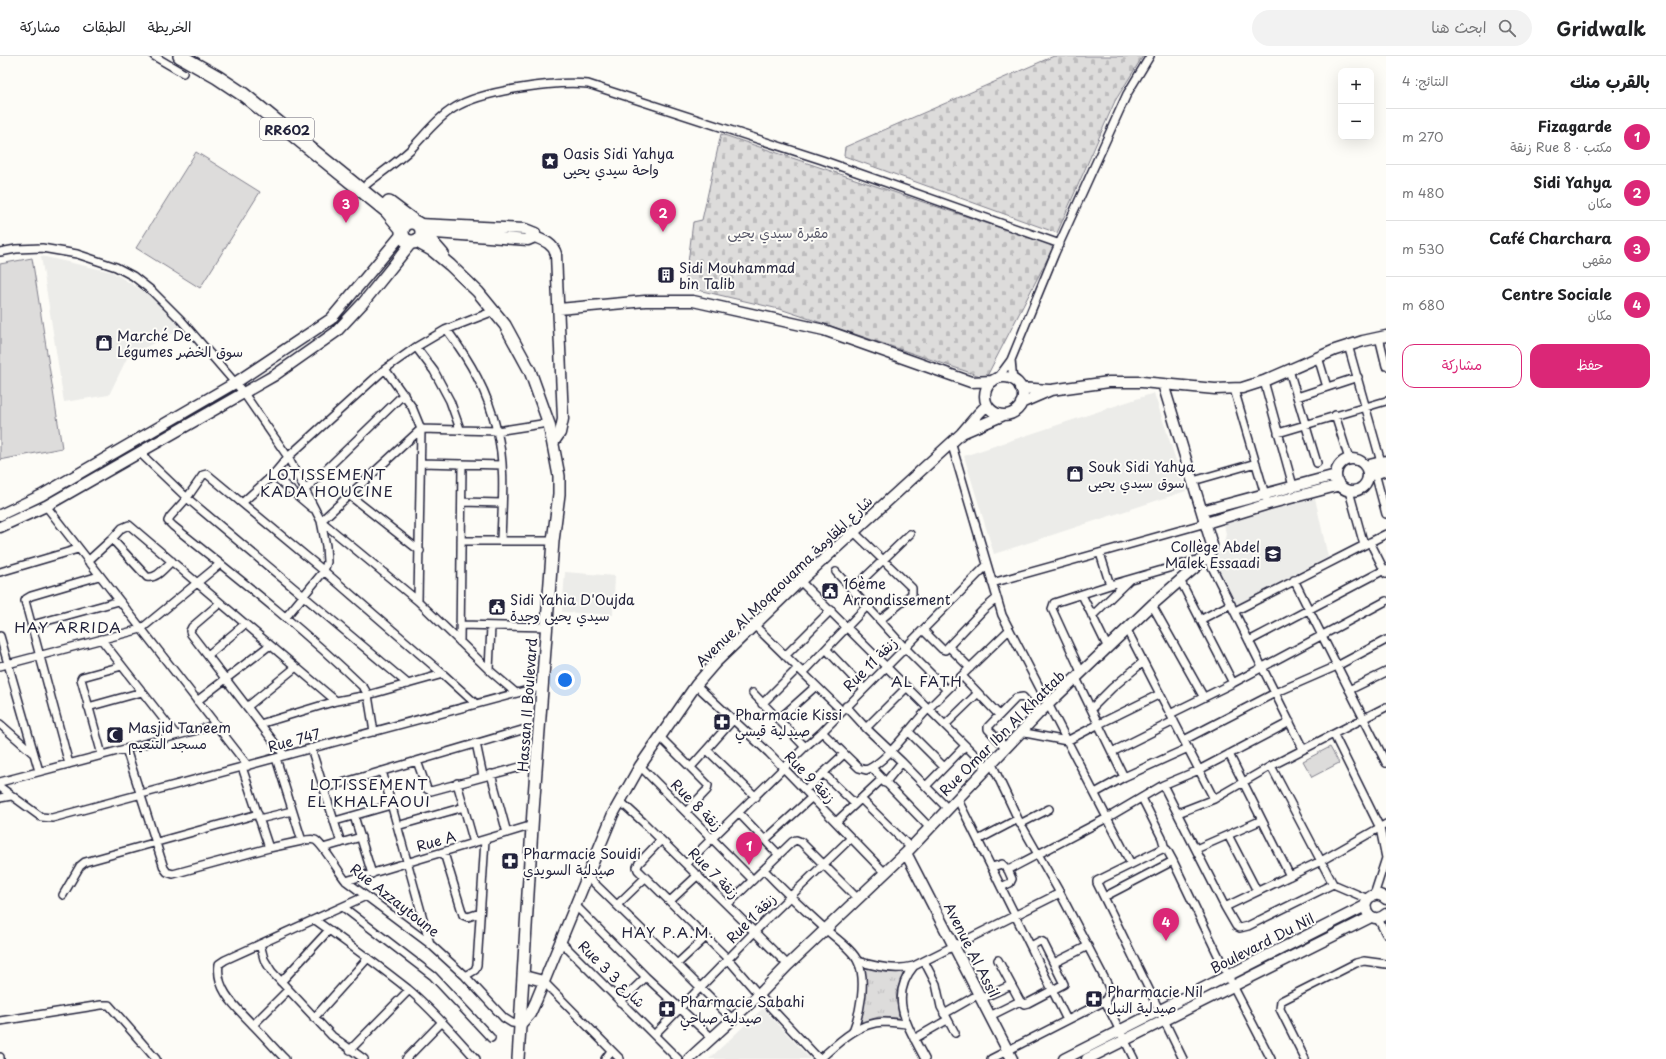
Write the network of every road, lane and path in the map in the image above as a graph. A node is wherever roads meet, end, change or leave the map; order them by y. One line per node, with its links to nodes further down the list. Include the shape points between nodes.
1 (154, 56): 5 (street)
2 (180, 56): 7 (highway, RR602, via 250,100)
3 (195, 56): 6 (highway, RR602, via 270,104)
4 (1150, 56): 8 (street, via 1126,94)
5 (183, 73)
6 (367, 184): 7 (highway, RR602, via 397,210); 8 (street, via 408,151 454,108 494,93 560,84 588,84 815,157)
7 (413, 232): 10 (street, via 458,230 528,240 535,237 546,241 556,254); 11 (main road, Hassan II Boulevard, via 450,264); 25 (street, via 331,319); 31 (street, via 363,303 336,332 275,375)
8 (1060, 244): 17 (street)
9 (0, 252): 25 (street, via 42,248 76,254 116,267 133,276 181,320)
10 (559, 309): 24 (street, via 645,301 693,301 824,330); 48 (street, via 563,419 560,433)
11 (494, 311): 12 (street); 40 (main road, Hassan II Boulevard, via 505,325 530,371)
12 (447, 330): 15 (street); 44 (street, via 468,358 480,382)
13 (1383, 336): 14 (street); 18 (street)
14 (1348, 345): 16 (street); 21 (street)
15 (416, 347): 19 (street); 43 (street, via 434,371 450,401)
16 (1318, 357): 20 (street); 28 (street)
17 (1011, 360): 22 (street); 26 (street)
18 (1386, 366)
19 (385, 370): 32 (street); 50 (street)
20 (1289, 370): 23 (street); 33 (street)
21 (1358, 377): 28 (street); 37 (street)
22 (995, 380): 24 (street); 26 (street, via 1005,378); 35 (street, via 987,389)
23 (1264, 381): 29 (street); 45 (street)
24 (971, 382): 35 (street)
25 (235, 383): 31 (street); 76 (street, via 42,495)
26 (1017, 384): 30 (street); 36 (street, via 1022,396)
27 (1163, 384): 29 (street); 30 (street, via 1109,382); 61 (street)
28 (1327, 387): 33 (street)
29 (1234, 389): 53 (street)
30 (1051, 390): 36 (street)
31 (243, 392): 49 (street); 50 (street)
32 (404, 394): 42 (street); 64 (street)
33 (1297, 397): 41 (street)
34 (1386, 401): 37 (street)
35 (986, 402): 38 (street, via 995,413); 46 (street, Avenue Al Moqaouama شارع المقاومة)
36 (1021, 403): 38 (street, via 1015,411)
37 (1365, 407): 39 (street); 56 (street)
38 (1004, 415): 46 (street, Avenue Al Moqaouama شارع المقاومة)
39 (1335, 415): 41 (street); 51 (street)
40 (548, 423): 44 (street); 48 (main road, Hassan II Boulevard)
41 (1305, 424): 45 (street); 54 (street)
42 (421, 428): 43 (street); 52 (street); 66 (street)
43 (460, 430): 44 (street)
44 (497, 431): 57 (street)
45 (1278, 433): 63 (street)
46 (961, 434): 47 (street, Avenue Al Moqaouama شارع المقاومة)
47 (951, 442): 80 (street, Avenue Al Moqaouama شارع المقاومة); 96 (street)
48 (553, 443): 84 (main road, Hassan II Boulevard, via 559,476)
49 (139, 452): 67 (street); 72 (street)
50 (288, 456): 59 (street); 64 (street)
51 (1349, 459): 58 (street, via 1359,461); 60 (street, via 1340,465)
52 (421, 463): 55 (street); 89 (street)
53 (1256, 463): 61 (street); 68 (street)
54 (1317, 463)
55 (462, 464): 57 (street); 69 (street)
56 (1384, 464): 58 (street)
57 (502, 465): 71 (street)
58 (1369, 472): 65 (street, via 1362,487); 75 (street)
59 (273, 475): 70 (street); 73 (street)
60 (1336, 475): 62 (street); 63 (street)
61 (1193, 481): 74 (street)
62 (1340, 485): 65 (street); 68 (street)
63 (1293, 486): 68 (street)
64 (306, 489): 73 (street)
65 (1349, 491): 87 (street)
66 (349, 495): 77 (street); 89 (street)
67 (187, 498): 70 (street, via 203,475 207,474); 95 (street, via 168,521); 111 (street)
68 (1266, 499): 74 (street); 78 (street)
69 (462, 502): 71 (street); 85 (street)
70 (242, 503): 97 (street)
71 (502, 503): 86 (street)
72 (46, 506): 79 (street); 88 (street)
73 (314, 509): 77 (street)
74 (1202, 511): 78 (street)
75 (1386, 514)
76 (0, 515)
77 (321, 521): 97 (street, via 327,554); 114 (street)
78 (1206, 523): 90 (street); 91 (street, via 1212,548)
79 (0, 527)
80 (854, 532): 92 (street); 103 (street, Avenue Al Moqaouama شارع المقاومة)
81 (910, 534): 92 (street)
82 (1386, 534): 87 (street)
83 (112, 539): 93 (street); 94 (street, via 122,528 129,525); 94 (street, via 147,577 157,575)
84 (553, 540): 86 (street); 133 (main road, Hassan II Boulevard)
85 (461, 541): 86 (street); 129 (street)
86 (501, 541)
87 (1367, 544): 98 (street); 105 (street)
88 (78, 549): 93 (street); 99 (street)
89 (420, 551): 114 (street)
90 (1100, 553): 107 (street); 108 (street)
91 (1207, 557): 102 (street); 104 (street, Rue Omar Ibn Al Khattab); 117 (street)
92 (883, 560): 109 (street); 125 (street, via 913,590 912,594)
93 (88, 561): 101 (street)
94 (172, 561): 106 (street)
95 (220, 564): 106 (street); 124 (street)
96 (987, 565): 107 (street); 135 (street, Rue 11 زنقة)
97 (324, 571): 111 (street); 164 (street)
98 (1385, 571): 121 (street)
99 (0, 572)
100 (836, 572): 109 (street)
101 (99, 576): 113 (street); 128 (street, via 28,597 25,601)
102 (1129, 579): 108 (street); 123 (street)
103 (800, 580): 120 (street); 130 (street, Avenue Al Moqaouama شارع المقاومة)
104 (1180, 580): 119 (street, Rue Omar Ibn Al Khattab); 126 (street)
105 (1294, 580): 121 (street); 122 (street)
106 (197, 582): 116 (street); 134 (street)
107 (992, 583): 112 (street)
108 (1110, 585): 110 (street)
109 (853, 589): 118 (street)
110 (1082, 595): 123 (street); 165 (street, via 1054,603 1051,607)
111 (304, 596): 124 (street); 169 (street)
112 (996, 599): 136 (street); 145 (street)
113 (119, 601): 128 (street); 134 (street)
114 (418, 601): 143 (street)
115 (1386, 601): 139 (street)
116 (220, 603): 127 (street); 150 (street, via 190,631)
117 (1231, 604): 122 (street); 126 (street)
118 (868, 605): 125 (street); 132 (street)
119 (1152, 605): 137 (street, Rue Omar Ibn Al Khattab); 184 (street)
120 (831, 610): 132 (street); 151 (street)
121 (1309, 610): 139 (street); 142 (street)
122 (1235, 611): 142 (street)
123 (1092, 616): 147 (street)
124 (286, 617): 183 (street, via 330,655)
125 (880, 620): 146 (street)
126 (1200, 620): 168 (street)
127 (245, 624): 144 (street); 150 (street)
128 (32, 625): 149 (street)
129 (461, 625): 131 (street); 143 (street)
130 (754, 625): 151 (street); 170 (street, Avenue Al Moqaouama شارع المقاومة)
131 (491, 626): 133 (street); 161 (street)
132 (848, 626): 148 (street); 158 (street)
133 (548, 627): 171 (main road, Hassan II Boulevard)
134 (141, 628): 140 (street); 185 (street)
135 (923, 630): 145 (street, via 942,649); 146 (street, Rue 11 زنقة)
136 (1009, 630): 160 (street); 189 (street)
137 (1126, 630): 147 (street, Rue Omar Ibn Al Khattab); 152 (street)
138 (0, 636): 153 (street)
139 (1322, 636): 156 (street); 159 (street)
140 (101, 639): 149 (street); 155 (street)
141 (1386, 640): 156 (street)
142 (1249, 641): 159 (street)
143 (460, 642): 161 (street)
144 (270, 645): 157 (street); 167 (street)
145 (949, 647): 160 (street)
146 (905, 648): 158 (street, Rue 11 زنقة); 175 (street)
147 (1108, 648): 165 (street, Rue Omar Ibn Al Khattab)
148 (826, 649): 162 (street); 174 (street)
149 (40, 655): 153 (street); 241 (street)
150 (208, 655): 167 (street)
151 (785, 656): 162 (street)
152 (1143, 662): 182 (street); 195 (street)
153 (8, 664): 154 (street); 231 (street)
154 (0, 666)
155 (122, 666): 177 (street); 191 (street, via 82,677)
156 (1337, 666): 176 (street); 181 (street)
157 (296, 667): 186 (street); 190 (street)
158 (886, 667): 173 (street); 174 (street, Rue 11 زنقة)
159 (1262, 667): 168 (street); 181 (street)
160 (970, 668): 166 (street)
161 (489, 670): 179 (street)
162 (801, 670): 172 (street); 188 (street)
163 (1386, 672): 176 (street)
164 (443, 674): 169 (street); 187 (street)
165 (1079, 675): 189 (street, Rue Omar Ibn Al Khattab); 195 (street)
166 (962, 676): 175 (street); 178 (street)
167 (226, 679): 185 (street); 190 (street)
168 (1233, 683): 184 (street)
169 (408, 684): 183 (street)
170 (696, 685): 199 (street, Rue 9 زنقة); 217 (street, Avenue Al Moqaouama شارع المقاومة)
171 (543, 686): 179 (street, Rue 747); 294 (main road, Hassan II Boulevard)
172 (816, 686): 194 (street); 201 (street)
173 (907, 687): 193 (street); 209 (street)
174 (864, 688): 194 (street, Rue 11 زنقة)
175 (948, 690): 193 (street)
176 (1349, 690): 200 (street)
177 (142, 692): 191 (street); 216 (street)
178 (978, 692): 198 (street); 208 (street)
179 (516, 693): 187 (street, Rue 747)
180 (753, 693): 188 (street)
181 (1275, 693): 203 (street); 218 (street)
182 (1160, 694): 197 (street); 206 (street)
183 (368, 695): 186 (street); 212 (street)
184 (1203, 696): 197 (street)
185 (197, 701): 207 (street)
186 (336, 701): 205 (street)
187 (476, 704): 212 (street, Rue 747)
188 (762, 704): 201 (street)
189 (1048, 705): 196 (street, Rue Omar Ibn Al Khattab); 219 (street)
190 (247, 706): 205 (street)
191 (88, 707): 235 (street)
192 (1386, 707): 200 (street)
193 (928, 708): 208 (street); 211 (street)
194 (844, 709): 209 (street); 213 (street, Rue 11 زنقة)
195 (1091, 709): 206 (street)
196 (1038, 714): 198 (street, via 1023,697 1020,697); 214 (street, Rue Omar Ibn Al Khattab)
197 (1170, 714): 202 (street)
198 (999, 715): 223 (street, via 988,729)
199 (734, 719): 228 (street); 250 (street, Rue 9 زنقة)
200 (1364, 719): 215 (street); 234 (street)
201 (779, 720): 222 (street)
202 (1174, 721): 218 (street); 230 (street)
203 (1290, 722): 227 (street); 233 (street)
204 (0, 724): 231 (street)
205 (260, 724): 236 (street)
206 (1099, 724): 219 (street); 230 (street)
207 (216, 725): 216 (street); 246 (street)
208 (944, 725): 221 (street)
209 (866, 728): 229 (street)
210 (522, 730): 220 (street)
211 (908, 731): 229 (street); 248 (street)
212 (374, 732): 224 (street, Rue 747)
213 (822, 732): 222 (street, Rue 11 زنقة); 232 (street)
214 (1020, 732): 219 (street); 223 (street, Rue Omar Ibn Al Khattab)
215 (1334, 734): 227 (street); 296 (street)
216 (176, 735): 226 (street)
217 (660, 737): 244 (street, Avenue Al Moqaouama شارع المقاومة); 247 (street)
218 (1184, 740): 225 (street)
219 (1067, 741): 267 (street)
220 (476, 743): 238 (street); 256 (street)
221 (965, 746): 242 (street); 248 (street)
222 (805, 747): 250 (street, Rue 11 زنقة)
223 (1005, 747): 242 (street, Rue Omar Ibn Al Khattab)
224 (311, 748): 236 (street, Rue 747); 265 (street)
225 (1188, 748): 251 (street); 257 (street)
226 (126, 749): 235 (street); 268 (street)
227 (1303, 749): 245 (street)
228 (707, 750): 247 (street); 270 (street)
229 (891, 751): 239 (street); 249 (street)
230 (1112, 752): 257 (street)
231 (34, 753): 252 (street)
232 (844, 754): 249 (street, via 862,770); 254 (street)
233 (1229, 754): 251 (street); 260 (street)
234 (1384, 754): 240 (street)
235 (102, 755): 241 (street)
236 (284, 755): 237 (street, Rue 747)
237 (276, 758): 246 (street, Rue 747); 283 (street)
238 (416, 761): 253 (street); 261 (street, via 430,791)
239 (902, 762): 258 (street); 262 (street)
240 (1386, 763)
241 (69, 764): 252 (street)
242 (989, 764): 273 (street, Rue Omar Ibn Al Khattab); 293 (street)
243 (520, 766): 255 (street)
244 (640, 766): 277 (street, Avenue Al Moqaouama شارع المقاومة); 284 (street, Rue 8 زنقة)
245 (1271, 766): 260 (street); 321 (street)
246 (245, 767): 268 (street, Rue 747); 288 (street)
247 (691, 767): 284 (street, via 709,787)
248 (944, 767): 262 (street)
249 (872, 768): 258 (street)
250 (784, 769): 266 (street, Rue 9 زنقة); 270 (street, Rue 11 زنقة)
251 (1199, 770): 263 (street); 276 (street)
252 (39, 771): 259 (street)
253 (382, 771): 265 (street); 279 (street)
254 (824, 773): 266 (street); 278 (street)
255 (491, 774): 256 (street); 298 (street)
256 (483, 776): 261 (street)
257 (1124, 777): 267 (street)
258 (883, 781): 275 (street); 297 (street)
259 (0, 782)
260 (1243, 782): 276 (street); 290 (street)
261 (457, 783): 280 (street)
262 (926, 786): 281 (street)
263 (1163, 786): 274 (street); 286 (street)
264 (0, 787): 269 (street)
265 (324, 788): 291 (street)
266 (804, 790): 272 (street, Rue 9 زنقة)
267 (1095, 793): 289 (street)
268 (141, 794): 269 (street, Rue 747, via 52,818 41,817); 308 (street)
269 (11, 796): 271 (street)
270 (756, 797): 285 (street, Rue 11 زنقة)
271 (0, 798)
272 (811, 798): 292 (street, Rue 9 زنقة); 305 (street)
273 (957, 798): 281 (street, Rue Omar Ibn Al Khattab); 306 (street)
274 (1142, 798): 289 (street); 313 (street)
275 (861, 799): 278 (street); 315 (street)
276 (1214, 799): 286 (street)
277 (620, 801): 304 (street, Rue 7 زنقة); 333 (street, Avenue Al Moqaouama شارع المقاومة)
278 (855, 804): 292 (street)
279 (391, 805): 287 (street); 295 (street)
280 (464, 807): 295 (street); 309 (street)
281 (947, 808): 297 (street, Rue Omar Ibn Al Khattab)
282 (1049, 809): 293 (street)
283 (292, 811): 288 (street); 307 (street)
284 (686, 812): 302 (street, Rue 8 زنقة)
285 (739, 813): 302 (street, Rue 11 زنقة); 305 (street)
286 (1178, 813): 314 (street)
287 (354, 816): 291 (street); 300 (street)
288 (258, 817): 308 (street); 311 (street)
289 (1107, 818): 317 (street); 324 (street)
290 (1262, 820): 299 (street); 332 (street)
291 (335, 822): 310 (street)
292 (836, 822): 301 (street, Rue 9 زنقة)
293 (1019, 822): 306 (street); 317 (street)
294 (533, 825): 298 (street, Rue A); 380 (main road, Hassan II Boulevard)
295 (397, 826): 322 (street)
296 (1383, 826): 319 (street); 321 (street)
297 (929, 827): 315 (street, Rue Omar Ibn Al Khattab)
298 (507, 834): 303 (street, Rue A)
299 (1228, 835): 314 (street); 339 (street)
300 (361, 837): 310 (street); 330 (street)
301 (851, 838): 325 (street, Rue 1 زنقة); 329 (street, Rue 9 زنقة)
302 (713, 839): 323 (street, Rue 11 زنقة); 335 (street, Rue 8 زنقة)
303 (484, 840): 309 (street, Rue A); 354 (street)
304 (661, 840): 323 (street, Rue 7 زنقة); 334 (street, via 637,868)
305 (765, 840): 318 (street)
306 (978, 840): 326 (street)
307 (302, 841): 311 (street); 312 (street, via 315,840)
308 (156, 842): 311 (street, via 164,868 173,874); 341 (street, via 85,862)
309 (474, 843): 316 (street, Rue A)
310 (341, 844): 312 (street)
311 (269, 848)
312 (323, 848): 336 (street, Rue Azzaytoune)
313 (1165, 849): 320 (street); 324 (street)
314 (1196, 849): 353 (street)
315 (908, 851): 329 (street, Rue Omar Ibn Al Khattab); 366 (street, Avenue Al Assil)
316 (444, 853): 322 (street, Rue A); 354 (street, via 463,915)
317 (1038, 854): 328 (street); 340 (street)
318 (779, 855): 325 (street, via 796,840); 327 (street)
319 (1386, 858): 348 (street)
320 (1173, 861): 344 (street); 382 (street)
321 (1321, 861): 332 (street); 337 (street)
322 (408, 863): 330 (street, Rue A); 365 (street)
323 (686, 864): 331 (street, Rue 7 زنقة)
324 (1131, 864): 344 (street, via 1097,881 1097,886)
325 (824, 865): 343 (street, Rue 1 زنقة); 346 (street)
326 (992, 867): 328 (street, via 1002,864); 338 (street)
327 (764, 870): 335 (street); 343 (street)
328 (1008, 870): 338 (street, via 1012,880)
329 (885, 873): 346 (street, Rue Omar Ibn Al Khattab)
330 (372, 874): 336 (street, Rue A)
331 (698, 875): 347 (street); 349 (street, Rue 7 زنقة)
332 (1290, 876): 339 (street)
333 (588, 877): 350 (street); 352 (street, Avenue Al Moqaouama شارع المقاومة)
334 (646, 878): 347 (street); 350 (street)
335 (753, 880): 349 (street)
336 (346, 881): 342 (street, Rue Azzaytoune)
337 (1333, 884): 348 (street); 353 (street, via 1242,928 1236,926)
338 (1001, 886): 355 (street)
339 (1257, 891): 353 (street)
340 (1060, 893): 355 (street); 368 (street)
341 (63, 895)
342 (366, 896): 351 (street); 365 (street, Rue Azzaytoune)
343 (791, 897): 359 (street); 360 (street, Rue 1 زنقة)
344 (1104, 897): 397 (street)
345 (1386, 898): 348 (street, via 1379,895)
346 (858, 899): 359 (street, Rue Omar Ibn Al Khattab)
347 (670, 900): 362 (street)
348 (1369, 900): 356 (street, via 1367,912); 382 (street, Boulevard Du Nil)
349 (728, 904): 360 (street, Rue 7 زنقة)
350 (616, 905): 375 (street)
351 (343, 906): 357 (street); 413 (street, via 433,976)
352 (576, 906): 363 (street, Avenue Al Moqaouama شارع المقاومة); 381 (street)
353 (1225, 907)
354 (480, 913): 379 (street, via 475,970)
355 (1016, 916): 366 (street); 367 (street)
356 (1378, 917): 361 (street); 387 (street, Boulevard Du Nil)
357 (315, 920): 358 (street); 364 (street)
358 (329, 930): 369 (street); 384 (street)
359 (826, 930): 372 (street); 377 (street, Rue Omar Ibn Al Khattab)
360 (755, 932): 370 (street, Rue 1 زنقة); 377 (street, Rue 7 زنقة)
361 (1386, 934)
362 (706, 937): 370 (street); 375 (street)
363 (561, 942): 383 (street, Avenue Al Moqaouama شارع المقاومة); 395 (street, Rue 3 شارع 3)
364 (260, 944): 384 (street, via 268,966); 408 (street, via 220,962 218,970 228,998)
365 (430, 944): 379 (street, Rue Azzaytoune)
366 (954, 946): 373 (street); 392 (street, Avenue Al Assil)
367 (1031, 946): 374 (street, via 1043,942); 388 (street)
368 (1088, 946): 374 (street); 394 (street, via 1110,991)
369 (368, 958): 390 (street); 400 (street)
370 (728, 959): 386 (street, Rue 1 زنقة); 391 (street)
371 (998, 960): 385 (street)
372 (858, 961): 378 (street, via 892,969); 410 (street, via 861,999)
373 (924, 961): 378 (street); 399 (street, via 936,984 939,1002)
374 (1054, 963): 388 (street, via 1064,984)
375 (677, 964): 386 (street)
376 (1386, 964): 438 (street, via 1364,961 1356,963 1281,1001 1280,1010)
377 (788, 965): 391 (street, Rue Omar Ibn Al Khattab)
378 (914, 966): 407 (street, via 905,979 901,993)
379 (465, 976): 406 (street, Rue Azzaytoune, via 504,1018 512,1023)
380 (524, 976): 383 (street); 406 (main road, Hassan II Boulevard)
381 (646, 976): 395 (street); 396 (street)
382 (1228, 976): 387 (street); 397 (street, Boulevard Du Nil)
383 (543, 981): 406 (street, Avenue Al Moqaouama شارع المقاومة, via 530,1014); 418 (street)
384 (281, 982): 389 (street)
385 (1011, 985): 392 (street); 393 (street)
386 (700, 986): 396 (street, Rue 1 زنقة); 401 (street)
387 (1233, 986): 403 (street, Boulevard Du Nil); 437 (street)
388 (1052, 989): 393 (street, via 1028,1003); 402 (street)
389 (288, 990): 400 (street); 408 (street)
390 (408, 990): 405 (street); 417 (street)
391 (759, 995): 401 (street, Rue Omar Ibn Al Khattab); 430 (street)
392 (980, 997): 398 (street, Avenue Al Assil); 399 (street)
393 (1020, 1001): 398 (street)
394 (1106, 1001): 402 (street); 409 (street)
395 (620, 1002): 412 (street, Rue 3 شارع 3)
396 (680, 1008): 412 (street, Rue 1 زنقة); 414 (street)
397 (1159, 1011): 403 (street); 409 (street, Boulevard Du Nil)
398 (990, 1016): 419 (street, Avenue Al Assil)
399 (946, 1017): 411 (street); 415 (street)
400 (314, 1018): 417 (street)
401 (732, 1019): 414 (street, Rue Omar Ibn Al Khattab)
402 (1067, 1020): 419 (street)
403 (1164, 1021): 416 (street, Boulevard Du Nil); 436 (street)
404 (0, 1022): 420 (street, via 109,1005)
405 (442, 1022): 423 (street); 424 (street)
406 (521, 1024): 425 (main road, Hassan II Boulevard)
407 (906, 1024): 410 (street, via 880,1023); 415 (street)
408 (253, 1025): 421 (street)
409 (1120, 1030): 416 (street); 433 (street, Boulevard Du Nil)
410 (853, 1031): 430 (street)
411 (955, 1033)
412 (654, 1035): 428 (street, Rue 3 شارع 3)
413 (491, 1038)
414 (712, 1038): 429 (street, Rue Omar Ibn Al Khattab)
415 (914, 1039): 431 (street)
416 (1125, 1041): 434 (street, Boulevard Du Nil); 435 (street)
417 (350, 1050): 422 (street)
418 (612, 1051): 426 (street); 427 (street)
419 (1010, 1055): 432 (street)
420 (156, 1059)
421 (285, 1059)
422 (364, 1059)
423 (406, 1059)
424 (476, 1059)
425 (518, 1059)
426 (605, 1059)
427 (620, 1059)
428 (678, 1059)
429 (689, 1059)
430 (820, 1059)
431 (925, 1059)
432 (991, 1059)
433 (1064, 1059)
434 (1087, 1059)
435 (1134, 1059)
436 (1183, 1059)
437 (1271, 1059)
438 (1305, 1059)

